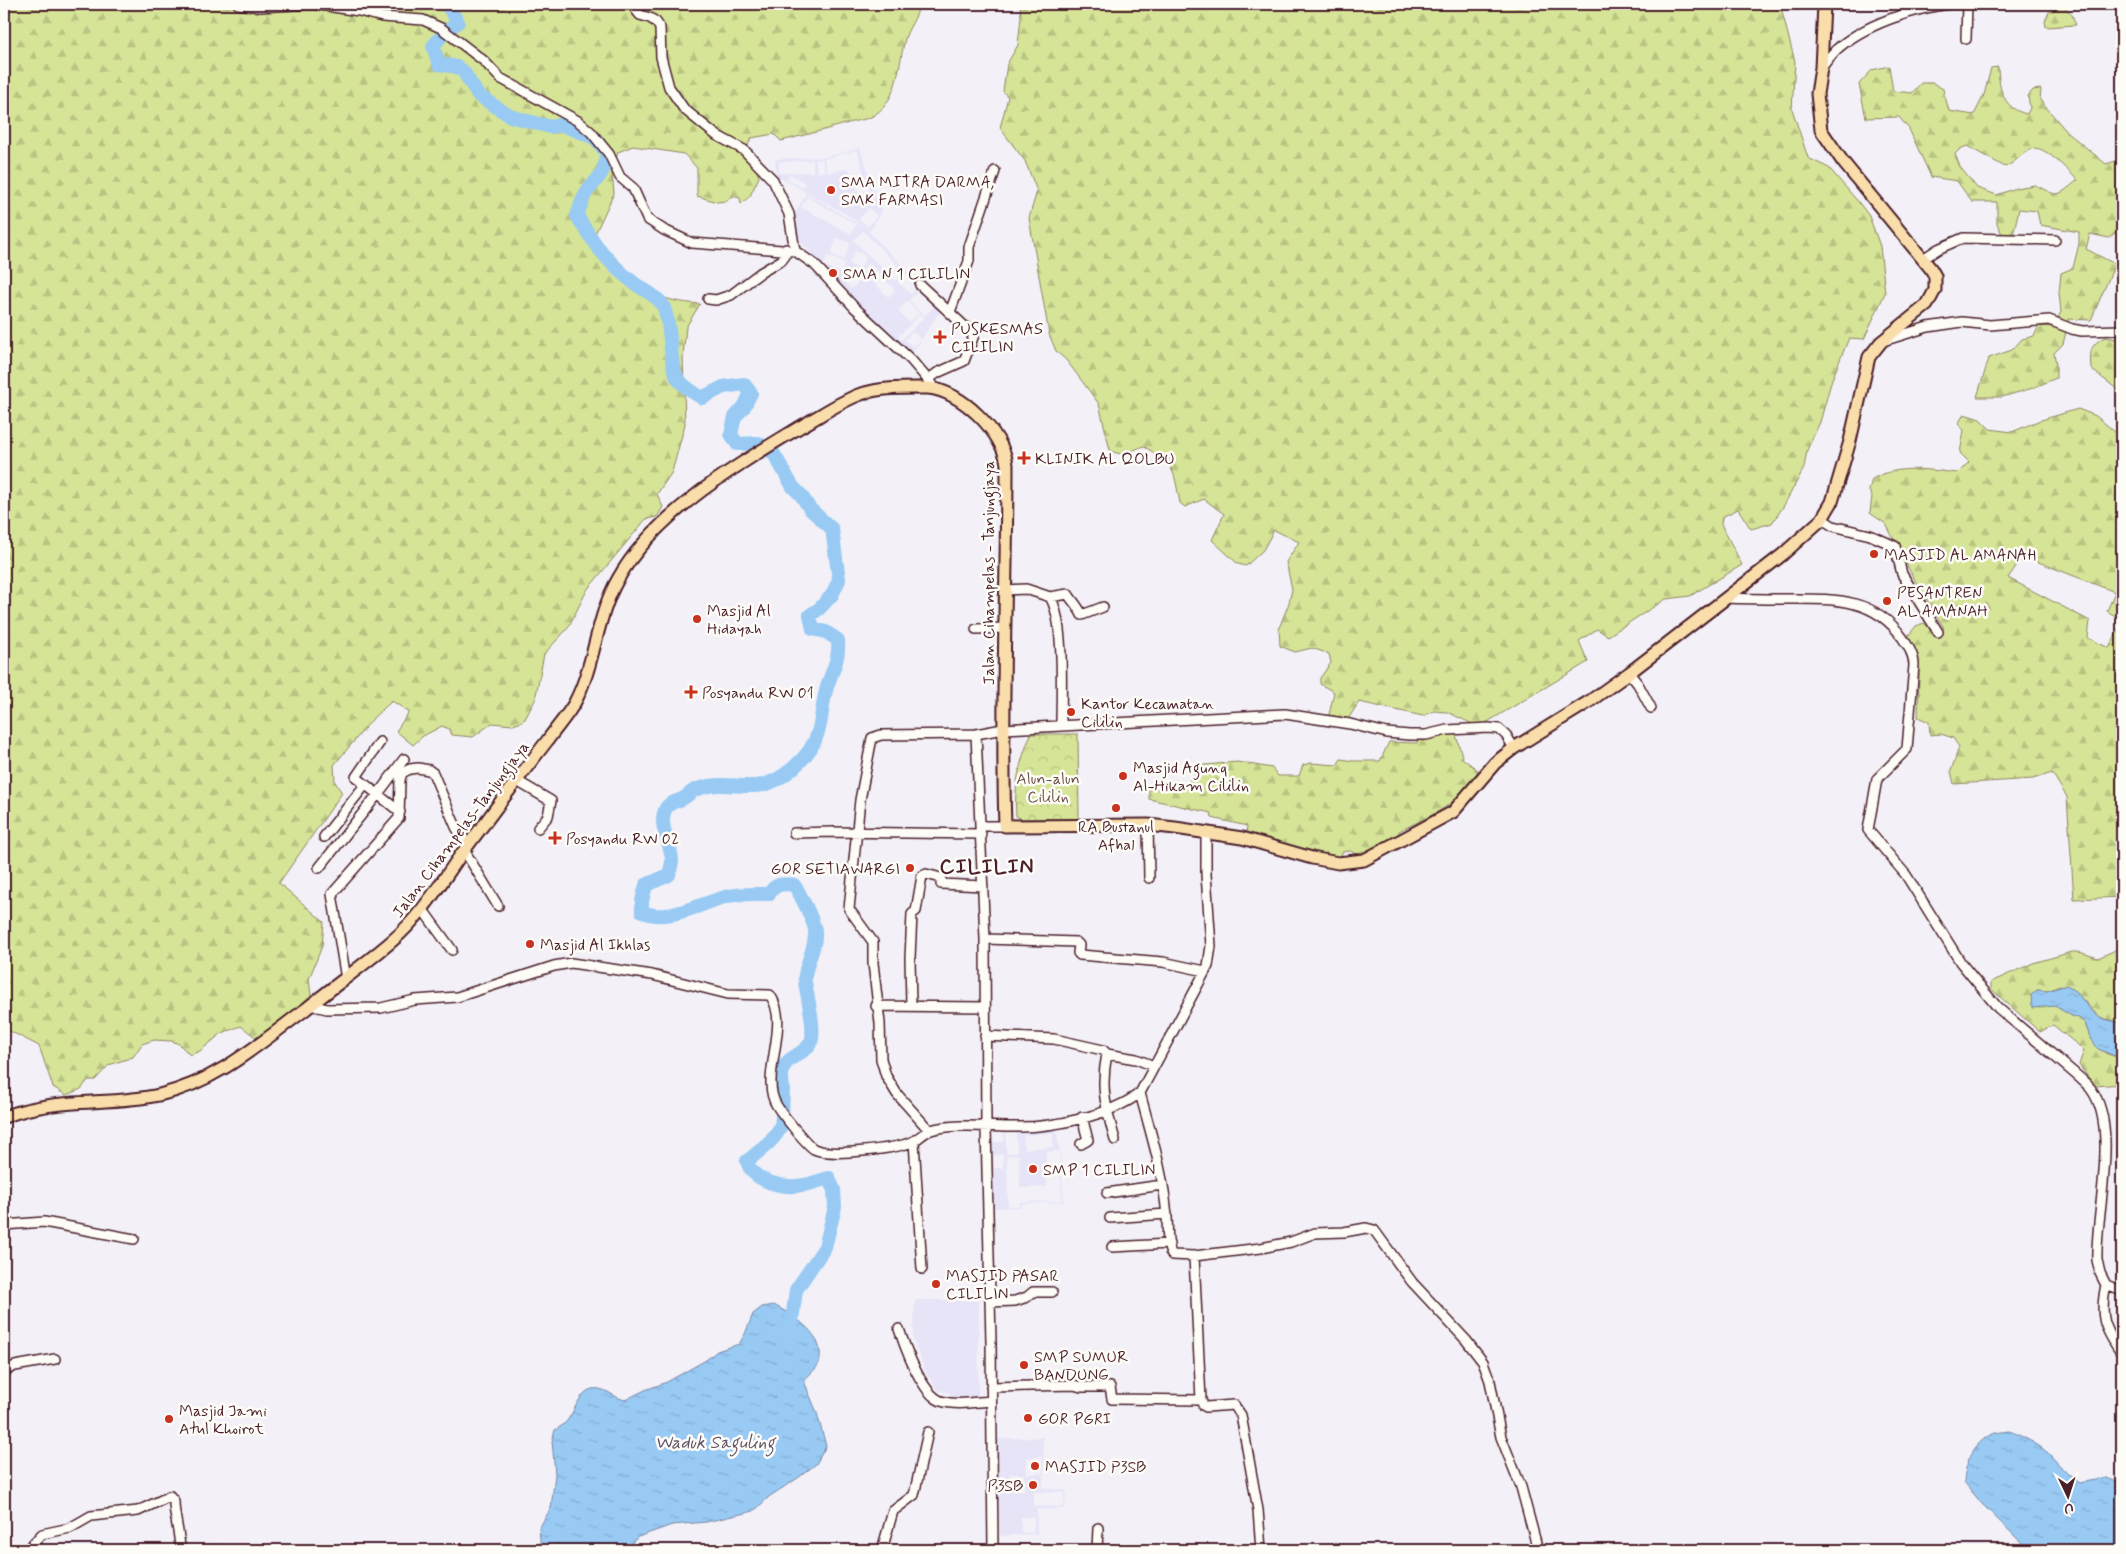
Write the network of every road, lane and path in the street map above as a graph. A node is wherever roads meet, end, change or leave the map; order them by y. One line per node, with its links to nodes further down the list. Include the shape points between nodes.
1 (238, 4): 10 (street, via 259,7 313,4 382,17 423,20 441,28 484,61 500,78 578,121 591,132 610,154 620,176 633,188 647,219 664,230 703,245)
2 (636, 4): 10 (street, via 640,15 650,18 660,28 661,57 673,94 684,109 702,125 744,150 773,180 789,214)
3 (1824, 4): 7 (main road)
4 (1950, 4): 7 (street, via 1928,6 1866,31 1836,50)
5 (1967, 4): 6 (street)
6 (1966, 39)
7 (1821, 68): 11 (main road, via 1817,94 1821,130 1843,162)
8 (995, 170): 14 (street)
9 (2055, 240): 11 (street, via 1963,238 1944,245)
10 (790, 250): 13 (street, via 782,260 731,294 716,300); 17 (street, via 814,264)
11 (1923, 259): 16 (main road, via 1935,276 1932,297 1927,305)
12 (920, 285): 14 (street)
13 (708, 299)
14 (950, 312): 17 (street, via 974,335 964,360 937,373)
15 (2122, 330): 16 (street, via 2090,332 2049,320 1990,325 1962,322 1928,327)
16 (1881, 342): 19 (main road, via 1866,364 1850,441 1832,502)
17 (932, 384): 18 (main road, Jalan Cihampelas - Tanjungjaya, via 858,395); 20 (main road, Jalan Cihampelas - Tanjungjaya, via 988,424 1005,451)
18 (771, 444): 35 (main road, Jalan Cihampelas-Tanjungjaya, via 681,507 636,553 609,597 575,701)
19 (1822, 519): 22 (main road); 26 (street, via 1833,526 1870,535 1895,546 1902,574)
20 (1006, 590): 21 (street, via 1026,589); 24 (main road, Jalan Cihampelas - Tanjungjaya)
21 (1050, 597): 23 (street, via 1068,594 1082,615); 29 (street, via 1054,604 1060,646)
22 (1726, 598): 27 (main road); 83 (street, via 1827,599 1855,603 1896,628 1907,644 1914,665 1907,749 1877,779 1868,830 1906,875 1961,963 1998,1008 2080,1078 2096,1098 2103,1117 2105,1140 2097,1260)
23 (1103, 608)
24 (1005, 628): 25 (street); 30 (main road, Jalan Cihampelas - Tanjungjaya)
25 (976, 630)
26 (1938, 632)
27 (1629, 674): 28 (street); 33 (main road)
28 (1651, 708)
29 (1061, 726): 30 (street); 33 (street, via 1286,714 1409,735 1494,728 1506,736)
30 (1003, 729): 31 (street); 40 (main road, Jalan Cihampelas - Tanjungjaya)
31 (976, 734): 42 (street); 45 (street, via 874,736)
32 (380, 742): 36 (street, via 357,773 357,779)
33 (1514, 748): 43 (main road, via 1495,763 1454,812 1364,860 1328,862 1242,838)
34 (404, 759): 37 (street)
35 (517, 781): 41 (street, via 552,801 548,816); 47 (main road, Jalan Cihampelas-Tanjungjaya)
36 (365, 785): 37 (street); 46 (street)
37 (378, 794): 38 (street); 48 (street)
38 (400, 812): 47 (street, via 402,773 410,769 429,770); 56 (street, via 393,826 332,894)
39 (1148, 825): 40 (main road); 43 (main road); 49 (street)
40 (1006, 826): 42 (street)
41 (538, 828)
42 (981, 830): 45 (street); 50 (street)
43 (1206, 832): 55 (street, via 1211,952)
44 (794, 833): 45 (street)
45 (857, 833): 59 (street, via 848,906 873,942)
46 (324, 837)
47 (466, 848): 51 (street); 52 (main road, Jalan Cihampelas-Tanjungjaya)
48 (318, 868)
49 (1148, 878)
50 (983, 886): 53 (street); 58 (street, via 941,884 941,878 922,876 916,911 912,914)
51 (498, 906)
52 (423, 910): 54 (street); 56 (main road, Jalan Cihampelas-Tanjungjaya)
53 (986, 939): 55 (street, via 1076,942 1080,955 1164,962); 60 (street)
54 (452, 950)
55 (1205, 971): 63 (street)
56 (346, 979): 57 (main road, Jalan Cihampelas-Tanjungjaya)
57 (310, 1005): 67 (main road, Jalan Cihampelas-Tanjungjaya, via 238,1061 188,1085 160,1095 31,1109); 71 (street, via 327,1009 381,1008 416,1000 457,997 571,963 652,975 728,994 765,994 773,1000 778,1013 772,1072 776,1104 814,1149 874,1150)
58 (911, 1005): 59 (street); 60 (street)
59 (876, 1006): 69 (street, via 881,1059 886,1076 897,1094)
60 (985, 1007): 61 (street)
61 (985, 1036): 62 (street, via 1061,1040 1103,1050); 68 (street)
62 (1107, 1054): 63 (street); 65 (street, via 1102,1080)
63 (1154, 1066): 64 (street)
64 (1140, 1093): 65 (street); 73 (street)
65 (1106, 1109): 66 (street); 70 (street)
66 (1082, 1117): 68 (street, via 1044,1127); 72 (street, via 1088,1140)
67 (4, 1118)
68 (986, 1127): 69 (street); 86 (street)
69 (929, 1130): 71 (street)
70 (1115, 1140)
71 (914, 1141): 82 (street)
72 (1081, 1144)
73 (1162, 1185): 74 (street); 75 (street)
74 (1107, 1193)
75 (1167, 1214): 76 (street); 79 (street)
76 (1110, 1218)
77 (4, 1225): 78 (street, via 44,1222)
78 (134, 1239)
79 (1169, 1244): 80 (street); 81 (street, via 1174,1256)
80 (1112, 1247)
81 (1194, 1256): 93 (street); 104 (street, via 1290,1242 1315,1233 1374,1230 1412,1282 1483,1362 1501,1437 1521,1487)
82 (922, 1269)
83 (2106, 1285): 84 (street); 88 (street, via 2103,1306 2106,1328)
84 (2122, 1291)
85 (1052, 1292): 86 (street, via 1033,1292 1016,1301)
86 (990, 1302): 91 (street)
87 (898, 1329): 92 (street, via 914,1367 938,1400 952,1403)
88 (2122, 1354)
89 (55, 1359): 90 (street)
90 (4, 1371)
91 (991, 1387): 92 (street); 93 (street, via 1110,1387 1115,1400)
92 (991, 1400): 101 (street)
93 (1201, 1400): 103 (street, via 1206,1407 1231,1404 1241,1415 1258,1510)
94 (928, 1432): 100 (street, via 914,1495 893,1511)
95 (1098, 1528): 102 (street)
96 (27, 1550): 97 (street, via 42,1534 70,1528 91,1516 138,1511 170,1496 174,1501)
97 (180, 1550)
98 (212, 1550): 99 (street)
99 (215, 1550)
100 (882, 1550)
101 (993, 1550)
102 (1097, 1550)
103 (1261, 1550)
104 (1538, 1550)

